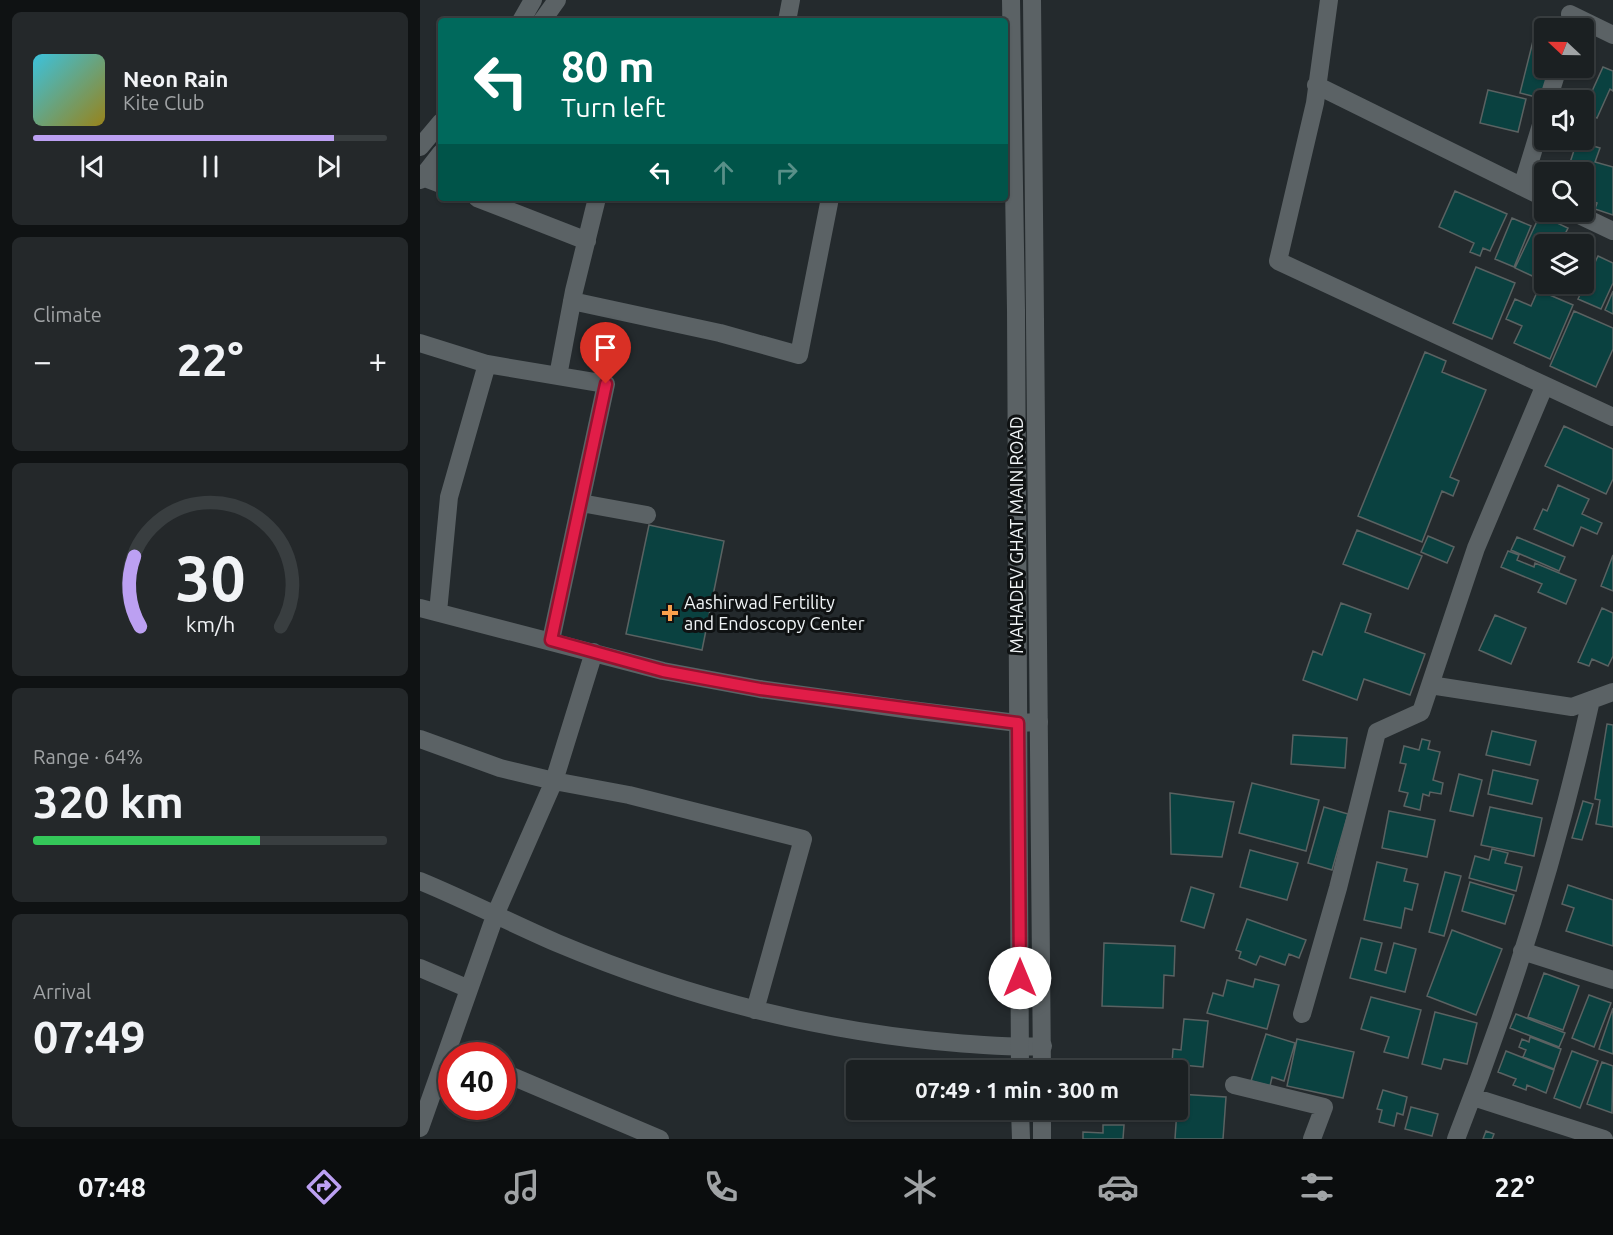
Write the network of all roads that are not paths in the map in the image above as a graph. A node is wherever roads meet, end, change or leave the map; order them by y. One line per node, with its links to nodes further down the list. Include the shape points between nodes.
1 (534, 0): 8 (street)
2 (557, 0): 9 (street)
3 (791, 0): 10 (street)
4 (1011, 0): 43 (street, MAHADEV GHAT MAIN ROAD)
5 (1032, 0): 42 (street)
6 (1329, 0): 12 (street)
7 (1570, 14): 11 (street)
8 (523, 18)
9 (544, 18)
10 (788, 18)
11 (1613, 35)
12 (1316, 85): 19 (street); 31 (street, via 1278,261)
13 (438, 126): 14 (street)
14 (420, 147)
15 (1534, 148): 19 (street)
16 (438, 157): 17 (street)
17 (421, 178): 18 (street)
18 (438, 183)
19 (1522, 187): 20 (street)
20 (1534, 193)
21 (485, 201): 26 (street)
22 (596, 201): 26 (street)
23 (829, 201): 27 (street, via 799,355 720,333)
24 (1594, 222): 25 (street)
25 (1613, 231)
26 (587, 241): 27 (street)
27 (572, 301): 30 (street)
28 (420, 342): 29 (street)
29 (487, 364): 30 (street); 36 (street, via 449,497)
30 (558, 376): 33 (street, via 606,384)
31 (1544, 387): 32 (street); 39 (street, via 1476,548)
32 (1613, 417)
33 (580, 503): 34 (street); 37 (street)
34 (647, 515)
35 (420, 608): 36 (street)
36 (438, 612): 37 (street)
37 (551, 640): 38 (street)
38 (594, 652): 43 (street, via 663,671 760,689); 45 (street)
39 (1430, 685): 41 (street, via 1572,707); 53 (street, via 1421,712 1377,732)
40 (1613, 692): 41 (street)
41 (1591, 700): 48 (street, via 1568,805)
42 (1039, 722): 43 (street); 55 (street)
43 (1018, 723): 56 (street, MAHADEV GHAT MAIN ROAD)
44 (420, 739): 45 (street, via 500,768)
45 (554, 781): 47 (street); 52 (street, via 629,795 803,839)
46 (420, 880): 47 (street)
47 (496, 913): 51 (street); 52 (street, via 556,943)
48 (1522, 951): 50 (street); 62 (street)
49 (420, 968): 51 (street)
50 (1613, 980)
51 (468, 989): 54 (street)
52 (755, 1010): 56 (street, via 899,1038)
53 (1302, 1014)
54 (453, 1042)
55 (1043, 1046): 56 (street); 58 (street)
56 (1020, 1048): 57 (street, MAHADEV GHAT MAIN ROAD)
57 (1020, 1060)
58 (1042, 1060)
59 (516, 1078): 66 (street)
60 (438, 1083): 65 (street)
61 (1234, 1085): 69 (street, via 1324,1107)
62 (1473, 1097): 70 (street); 71 (street)
63 (1020, 1120): 67 (street)
64 (1042, 1120): 68 (street)
65 (420, 1128)
66 (660, 1139)
67 (1020, 1139)
68 (1042, 1139)
69 (1312, 1139)
70 (1456, 1139)
71 (1604, 1139)

